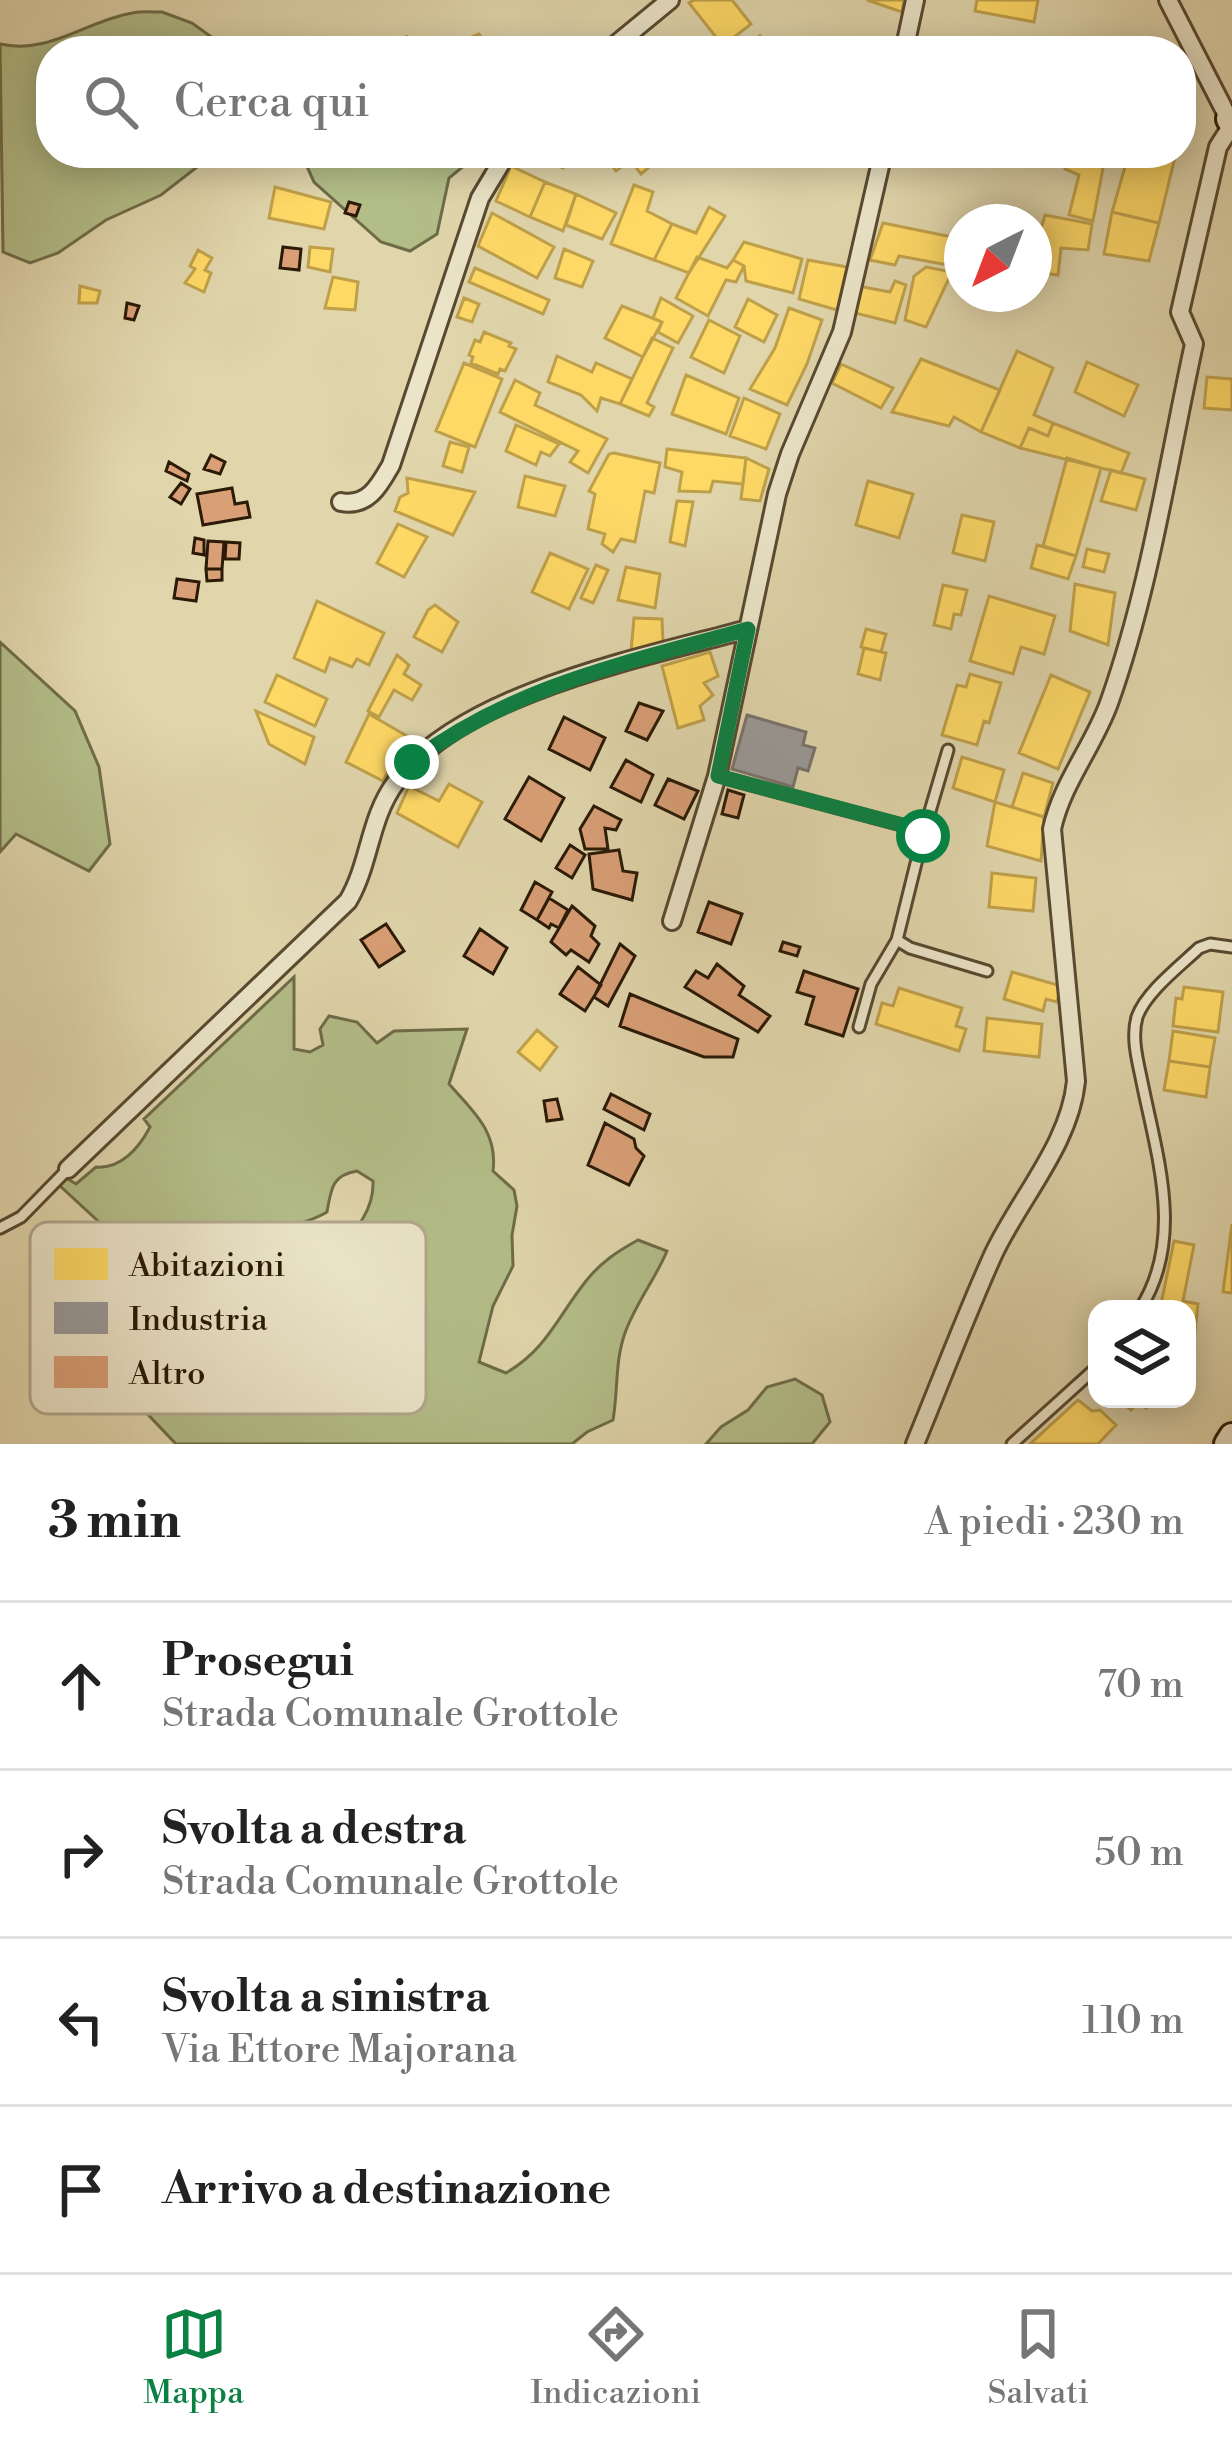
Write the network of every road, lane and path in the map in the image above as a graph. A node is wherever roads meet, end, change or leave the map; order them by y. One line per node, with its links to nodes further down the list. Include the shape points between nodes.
1 (670, 0): 4 (street)
2 (915, 0): 6 (street)
3 (1168, 0): 7 (street)
4 (644, 7): 5 (street)
5 (620, 36)
6 (907, 36)
7 (1187, 36)
8 (1196, 54): 9 (street)
9 (1231, 122): 27 (street, via 1218,147 1180,312 1194,344 1137,609 1107,708 1052,829 1074,1100 994,1252)
10 (498, 168): 12 (street, via 479,198 391,465 367,499)
11 (880, 168): 13 (street, via 842,332 777,494)
12 (341, 502)
13 (748, 629): 15 (street); 22 (street, via 497,707 412,762 382,802 348,901)
14 (948, 750): 16 (lane)
15 (718, 776): 16 (lane); 17 (street)
16 (923, 836): 18 (lane)
17 (672, 921)
18 (897, 940): 20 (lane); 21 (lane, via 871,984)
19 (1232, 947): 24 (lane, via 1199,948 1136,1019 1166,1207 1163,1252)
20 (987, 971)
21 (859, 1027)
22 (68, 1169): 23 (lane)
23 (0, 1228)
24 (1145, 1300)
25 (1088, 1375): 28 (lane)
26 (1232, 1436): 29 (street)
27 (915, 1444)
28 (1012, 1444)
29 (1227, 1444)

